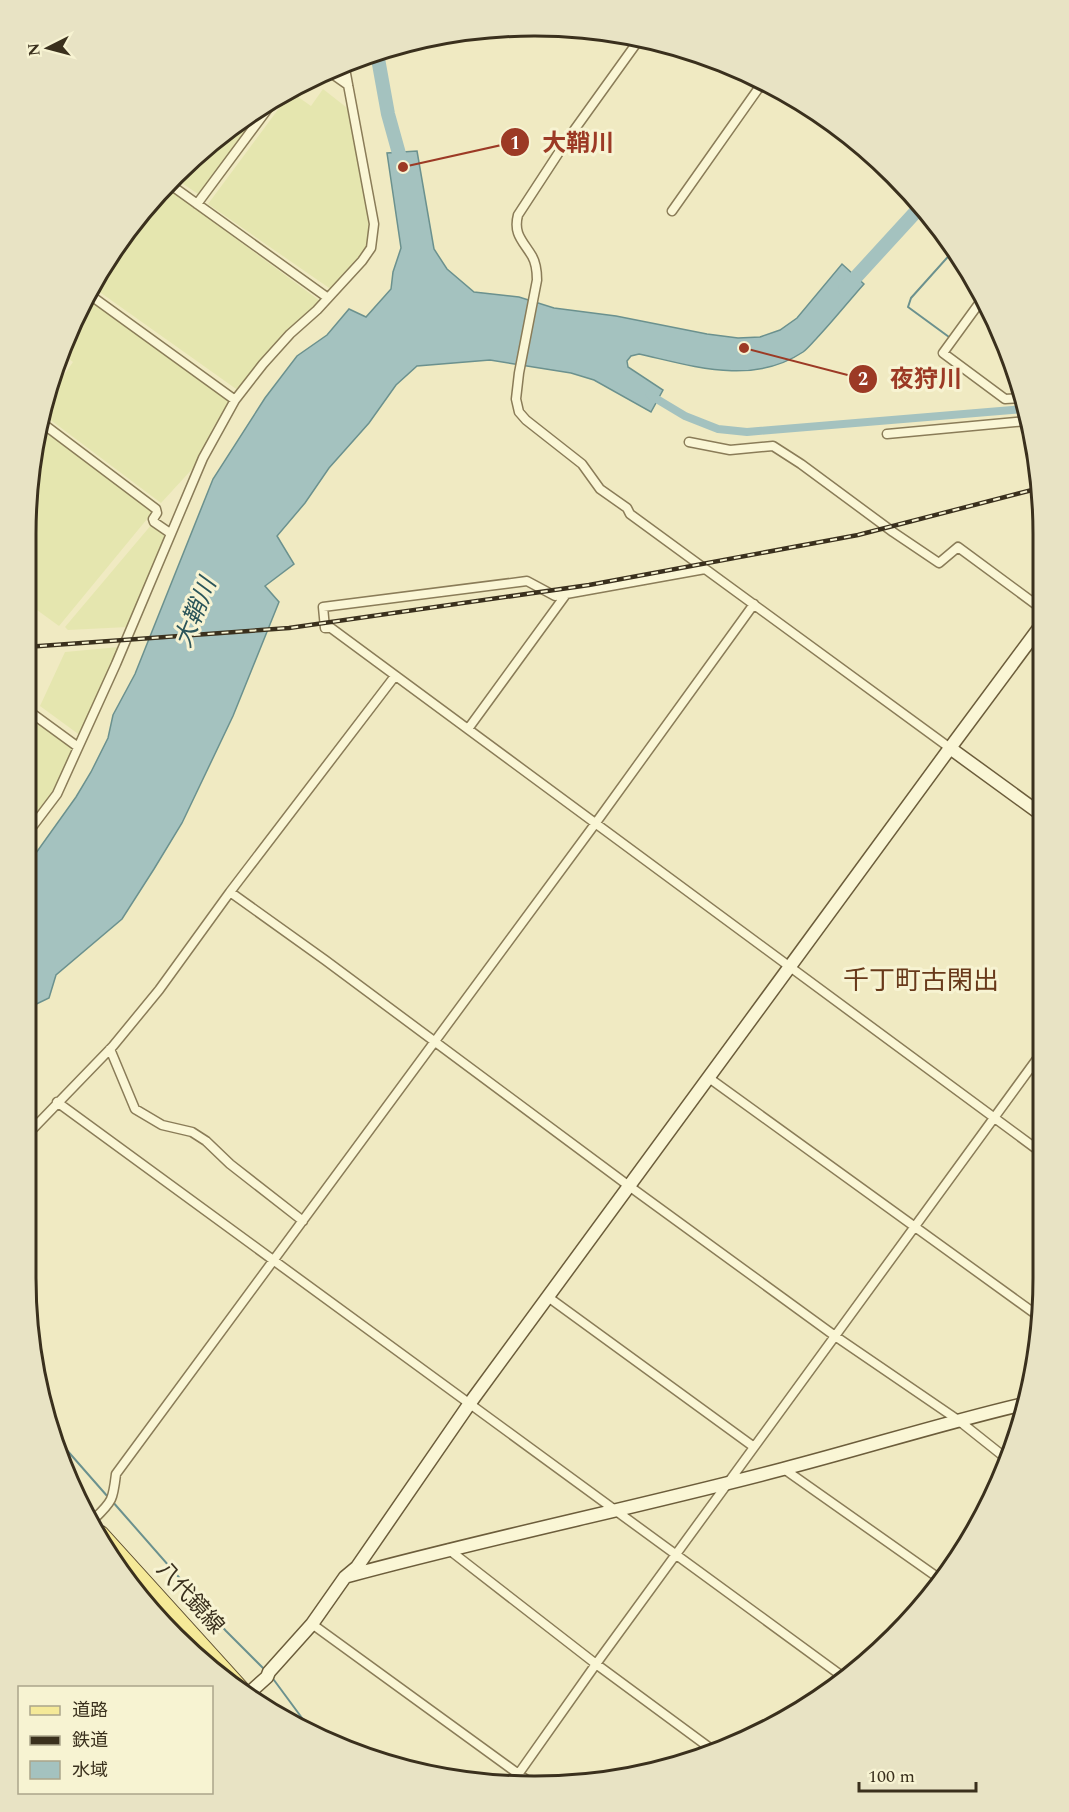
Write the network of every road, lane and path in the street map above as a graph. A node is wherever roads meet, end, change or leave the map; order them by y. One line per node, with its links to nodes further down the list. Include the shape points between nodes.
1 (635, 47): 20 (street, via 518,215 516,228 532,256 537,280 516,399 526,420 582,464 600,489)
2 (346, 73): 4 (street)
3 (338, 77): 4 (street)
4 (348, 84): 10 (street, via 374,236 362,261)
5 (759, 89): 9 (street)
6 (261, 118): 8 (street)
7 (176, 189): 8 (street)
8 (197, 204): 10 (street)
9 (672, 211)
10 (328, 298): 14 (street, via 290,334)
11 (95, 299): 14 (street)
12 (977, 306): 13 (street, via 943,353 1005,399)
13 (1014, 398)
14 (235, 400): 19 (street, via 203,458)
15 (1020, 422): 17 (street)
16 (48, 428): 19 (street, via 156,509 154,522)
17 (887, 434)
18 (689, 442): 22 (street, via 730,450 773,446 939,563 958,547)
19 (170, 533): 29 (street)
20 (705, 569): 21 (street); 23 (street)
21 (567, 594): 26 (street, via 555,596 527,581 323,607 325,628 331,628); 28 (street)
22 (1033, 602)
23 (754, 604): 30 (street); 33 (street)
24 (1033, 635): 25 (street)
25 (1031, 638): 30 (street)
26 (395, 676): 28 (street); 34 (street)
27 (36, 716): 29 (street)
28 (468, 729): 33 (street)
29 (78, 747): 32 (street, via 57,794)
30 (950, 748): 31 (street); 35 (street)
31 (1033, 808)
32 (36, 822)
33 (595, 824): 35 (street); 36 (street)
34 (230, 892): 36 (street); 37 (street, via 159,990)
35 (790, 967): 39 (street); 41 (street)
36 (435, 1043): 44 (street); 45 (street)
37 (110, 1049): 40 (street); 45 (street, via 135,1109 162,1125 192,1132)
38 (1033, 1064): 41 (street)
39 (709, 1078): 44 (street); 46 (street)
40 (57, 1102): 42 (street); 47 (street)
41 (994, 1118): 43 (street); 46 (street)
42 (36, 1125)
43 (1033, 1146)
44 (629, 1186): 48 (street); 50 (street)
45 (303, 1221): 47 (street)
46 (914, 1227): 49 (street); 50 (street)
47 (274, 1260): 51 (street); 59 (street, via 116,1474 111,1501)
48 (549, 1297): 51 (street); 54 (street)
49 (1032, 1311)
50 (835, 1336): 53 (street); 54 (street)
51 (470, 1402): 58 (street); 64 (street, via 357,1567)
52 (1016, 1406): 53 (street)
53 (958, 1420): 55 (street); 56 (street)
54 (754, 1447): 57 (street)
55 (1000, 1455)
56 (784, 1469): 57 (street); 63 (street)
57 (727, 1483): 58 (street); 61 (street)
58 (616, 1510): 60 (street); 61 (street)
59 (97, 1516)
60 (448, 1549): 64 (street); 67 (street)
61 (676, 1554): 67 (street); 68 (street)
62 (125, 1561): 66 (main road, 八代鏡線, via 150,1584)
63 (934, 1575)
64 (345, 1577): 65 (street)
65 (312, 1624): 69 (street); 71 (street)
66 (203, 1649)
67 (596, 1664): 70 (street); 71 (street)
68 (838, 1673)
69 (253, 1688)
70 (706, 1745)
71 (518, 1774)

